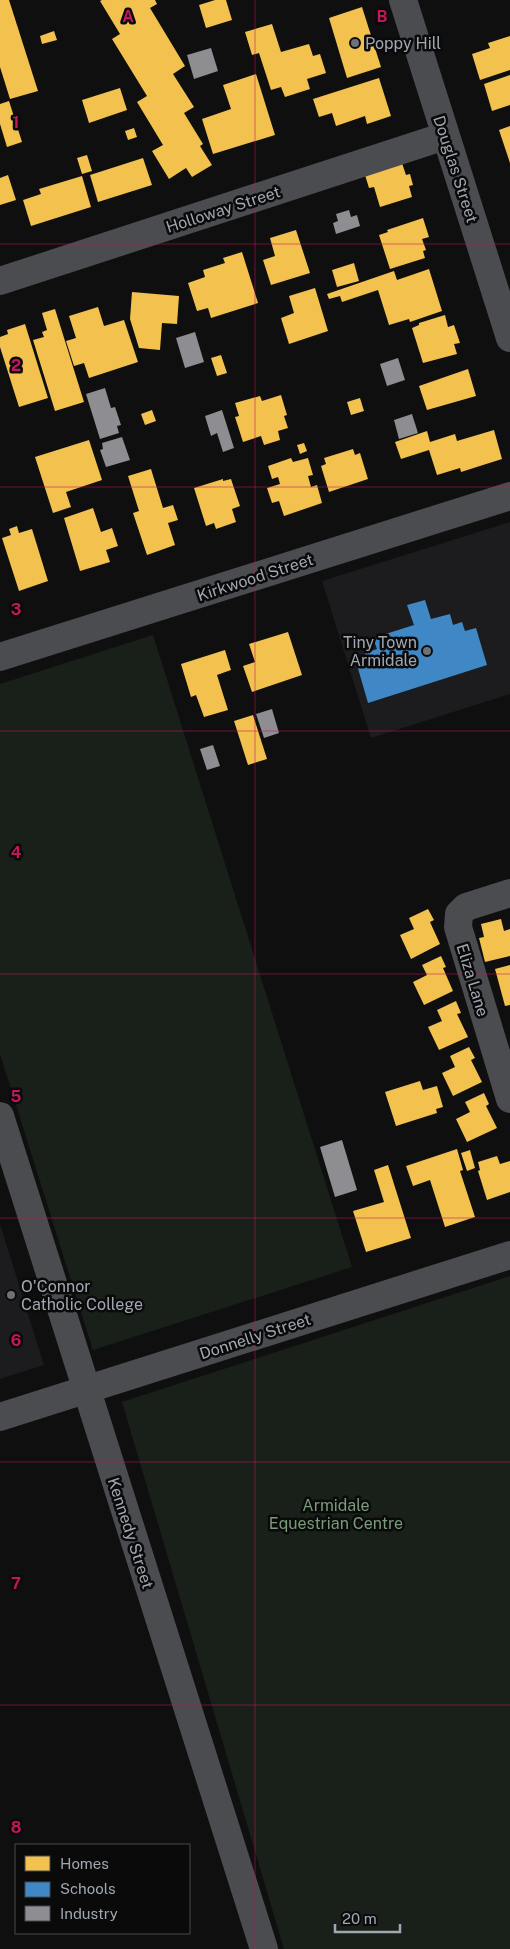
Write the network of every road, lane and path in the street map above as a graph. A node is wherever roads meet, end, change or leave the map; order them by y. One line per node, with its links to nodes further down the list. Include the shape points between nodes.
1 (403, 0): 2 (street, Douglas Street)
2 (445, 136): 3 (street, Holloway Street); 4 (street, Douglas Street)
3 (0, 281)
4 (510, 338)
5 (510, 496): 6 (street, Kirkwood Street)
6 (0, 657)
7 (510, 893): 8 (street, Eliza Lane, via 466,906 459,914 458,927)
8 (510, 1099)
9 (0, 1116): 11 (street, Kennedy Street)
10 (510, 1255): 11 (street, Donnelly Street)
11 (86, 1390): 12 (street, Donnelly Street); 13 (street, Kennedy Street)
12 (0, 1417)
13 (264, 1949)

